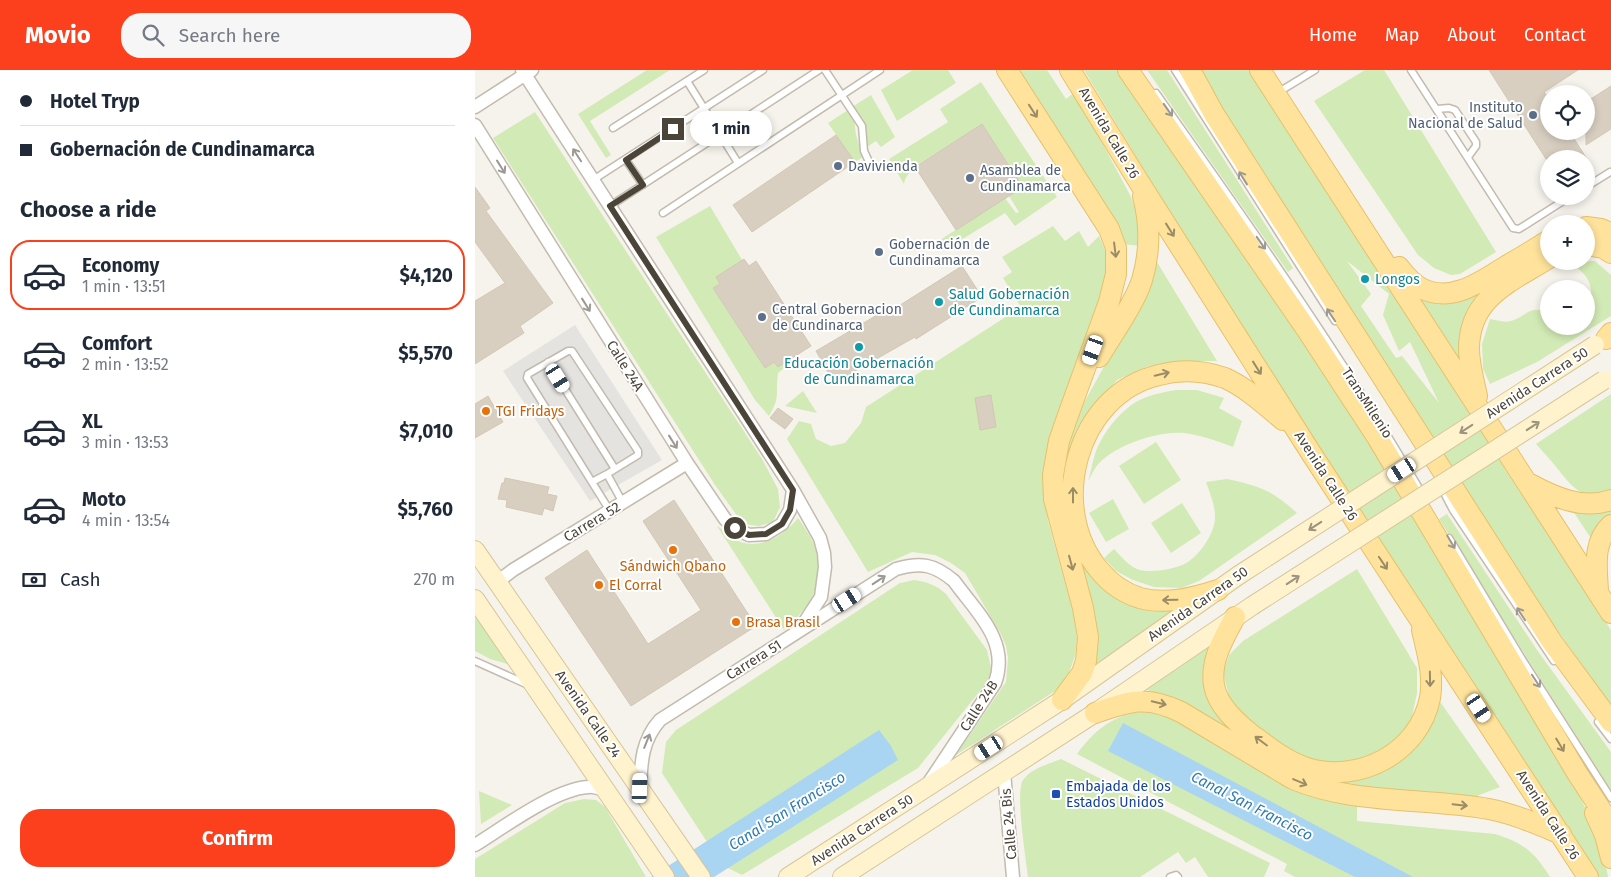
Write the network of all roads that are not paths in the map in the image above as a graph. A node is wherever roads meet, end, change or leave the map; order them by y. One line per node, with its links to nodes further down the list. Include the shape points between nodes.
1 (704, 70): 15 (lane)
2 (763, 70): 20 (lane)
3 (819, 70): 24 (lane)
4 (825, 70): 18 (lane)
5 (880, 70): 18 (lane)
6 (1007, 70): 48 (main road, one-way to 48, via 1109,229 1116,248 1116,274 1109,302)
7 (1071, 70): 32 (main road, Avenida Calle 26)
8 (1128, 70): 84 (main road, one-way to 84, via 1377,437)
9 (1175, 70): 44 (lane, one-way to 9)
10 (1190, 70): 81 (main road, via 1214,114)
11 (1260, 70): 17 (main road)
12 (1315, 70): 17 (lane)
13 (1411, 70): 21 (lane)
14 (526, 72): 19 (street); 30 (street, one-way to 14)
15 (687, 81): 20 (lane); 23 (lane)
16 (1150, 85): 62 (lane, TransMilenio, one-way to 62, via 1365,399)
17 (1276, 94): 37 (main road)
18 (841, 95): 27 (lane); 28 (lane, via 862,126 864,151)
19 (475, 107)
20 (704, 109): 24 (lane); 26 (lane)
21 (1437, 109): 25 (lane); 25 (lane, via 1455,110 1475,142)
22 (475, 125): 53 (street, Calle 24A, one-way to 53)
23 (613, 128)
24 (720, 134): 27 (lane); 33 (lane)
25 (1468, 157): 34 (lane, via 1513,228 1519,229)
26 (626, 160): 30 (lane); 33 (lane)
27 (738, 163): 36 (lane)
28 (870, 164)
29 (1610, 172): 31 (lane)
30 (593, 180): 35 (street)
31 (1595, 181)
32 (1139, 182): 48 (main road, via 1148,224 1142,280); 50 (main road, Avenida Calle 26, one-way to 50)
33 (643, 185): 35 (lane)
34 (1557, 205)
35 (610, 206): 59 (street)
36 (663, 213)
37 (1363, 227): 40 (main road, via 1412,282 1441,293 1455,293 1472,287); 49 (main road)
38 (1595, 228): 39 (main road)
39 (1611, 233)
40 (1540, 245)
41 (1595, 247): 42 (main road)
42 (1611, 254)
43 (1540, 264): 49 (main road, via 1497,290 1477,314 1469,349)
44 (1336, 323)
45 (1606, 338): 69 (main road, Avenida Carrera 50, one-way to 69, bridge)
46 (548, 362): 54 (lane); 54 (lane, via 571,351 638,451 638,456); 57 (lane, via 528,374 527,378)
47 (1608, 378): 74 (main road, Avenida Carrera 50, one-way to 47, bridge)
48 (1076, 398): 79 (main road, one-way to 79, via 1059,441 1053,488 1083,608 1088,647 1082,672)
49 (1479, 407): 58 (main road)
50 (1298, 433): 69 (main road, one-way to 50, via 1186,599 1149,599 1129,594 1106,579 1090,560 1073,514 1072,491 1083,442 1108,404 1125,388 1147,377 1184,371 1214,374 1238,385); 73 (main road, Avenida Calle 26, one-way to 73)
51 (1420, 452): 52 (lane)
52 (1425, 460)
53 (687, 463): 59 (street, Calle 24A, via 725,519 749,535 766,534 782,524 790,510); 61 (street, Carrera 52)
54 (615, 469): 55 (lane)
55 (607, 474): 57 (lane); 61 (lane)
56 (1434, 477): 77 (lane, one-way to 56)
57 (592, 482): 63 (lane)
58 (1528, 484): 60 (main road, via 1574,502); 70 (main road)
59 (793, 490): 75 (street, via 820,538 825,567 821,597)
60 (1611, 500)
61 (623, 503): 63 (street, Carrera 52)
62 (1428, 504)
63 (610, 511): 68 (street, Carrera 52)
64 (1611, 525): 70 (main road, via 1597,552)
65 (1443, 528): 88 (lane, one-way to 88)
66 (475, 550): 68 (main road, Avenida Calle 24)
67 (913, 564): 75 (street, Carrera 51, one-way to 67, via 896,569); 86 (street, Calle 24B, via 928,566 954,581 993,635 1000,658 1000,671 995,683)
68 (497, 582): 85 (main road, Avenida Calle 24)
69 (1218, 590): 79 (main road, Avenida Carrera 50)
70 (1598, 593): 72 (main road)
71 (475, 599): 78 (main road, Avenida Calle 24)
72 (1611, 613)
73 (1417, 614): 74 (main road, one-way to 74, via 1431,679 1424,717 1407,743 1396,753 1362,769 1342,772 1324,772 1291,761 1247,731 1219,699 1213,669); 90 (main road, Avenida Calle 26)
74 (1235, 617): 80 (main road, Avenida Carrera 50)
75 (799, 632): 85 (street, Carrera 51, one-way to 75, via 643,750 647,737 660,720)
76 (475, 660): 78 (lane)
77 (1560, 670)
78 (536, 688): 87 (main road, Avenida Calle 24)
79 (1062, 700): 86 (main road, Avenida Carrera 50)
80 (1095, 713): 83 (main road, Avenida Carrera 50); 90 (main road, one-way to 90, via 1138,701 1167,704 1310,786 1343,793 1490,809 1529,820)
81 (1603, 719): 82 (lane)
82 (1611, 739)
83 (1004, 772): 96 (main road, Avenida Carrera 50); 97 (street, Calle 24 Bis)
84 (1577, 772): 89 (main road); 92 (main road, via 1605,835)
85 (640, 788): 94 (main road, Avenida Calle 24)
86 (924, 790): 95 (main road, Avenida Carrera 50)
87 (606, 791): 91 (street, via 590,786 554,797); 93 (main road, Avenida Calle 24)
88 (1611, 798)
89 (1611, 825)
90 (1561, 834): 100 (main road, Avenida Calle 26)
91 (475, 845)
92 (1611, 858)
93 (662, 873)
94 (701, 877)
95 (788, 877)
96 (842, 877)
97 (1013, 877)
98 (1170, 877): 99 (lane)
99 (1178, 877)
100 (1588, 877)

